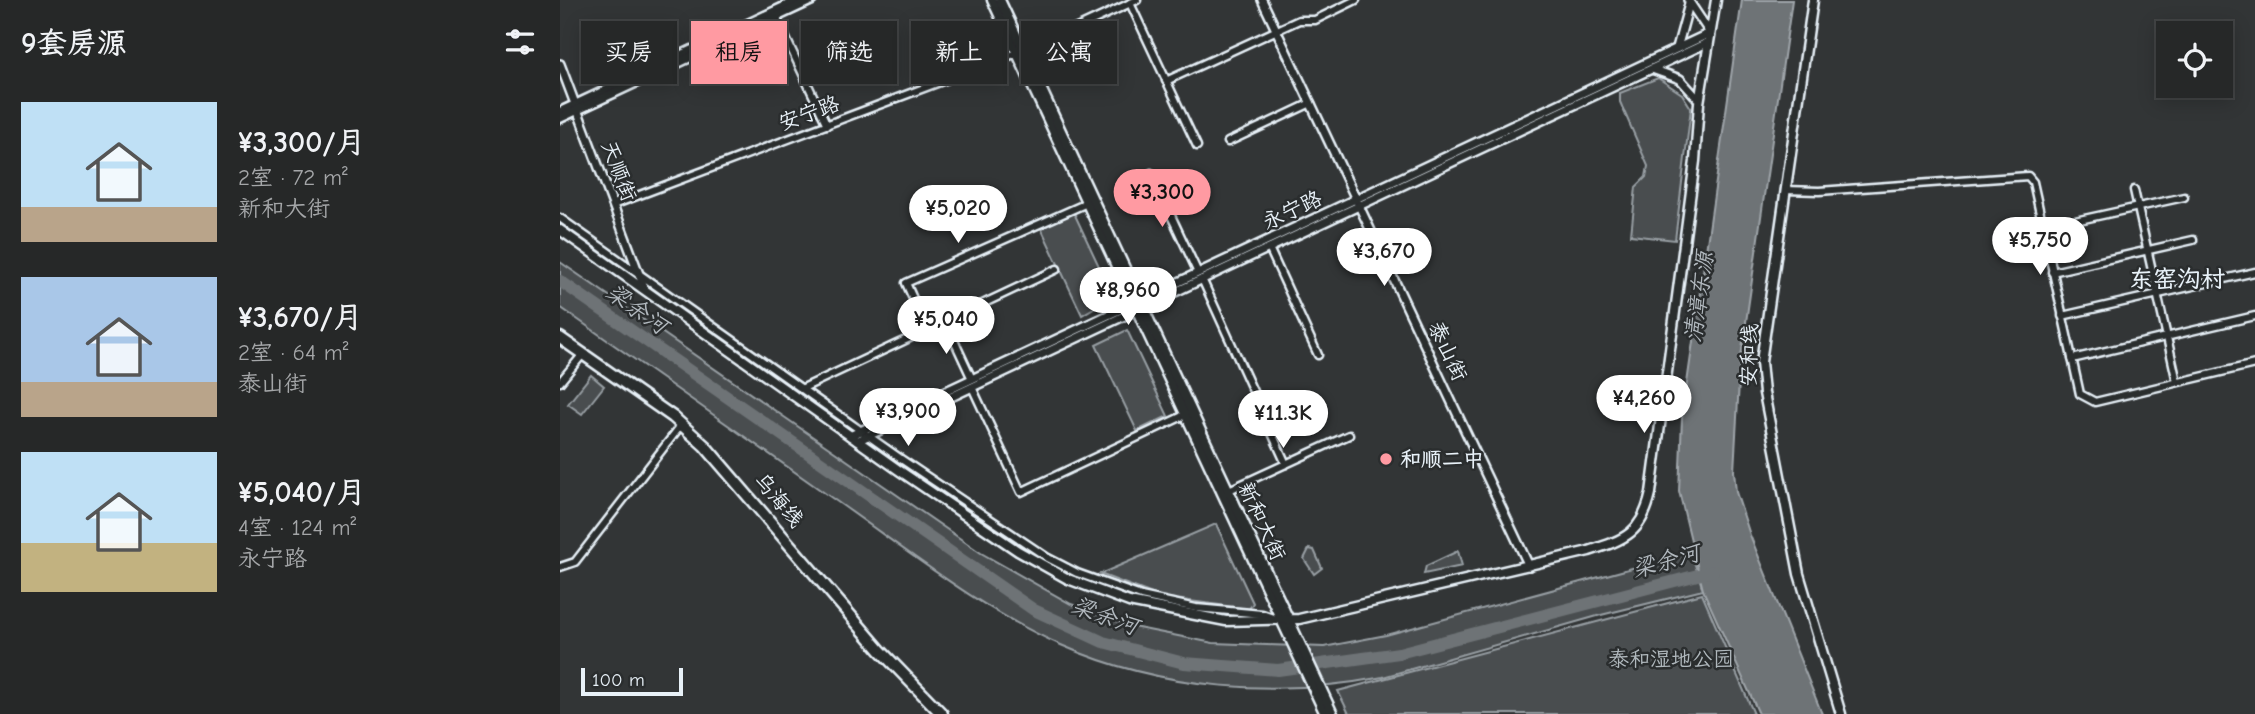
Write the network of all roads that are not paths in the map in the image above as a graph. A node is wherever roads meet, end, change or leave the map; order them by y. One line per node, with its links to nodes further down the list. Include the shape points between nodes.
1 (799, 0): 24 (main road)
2 (813, 0): 11 (main road)
3 (992, 0): 16 (main road, 新和大街)
4 (1000, 0): 16 (main road, 新和大街)
5 (1262, 0): 13 (street, 泰山街)
6 (1813, 0): 31 (main road, 安和线)
7 (1354, 1): 13 (street, via 1315,20 1299,20)
8 (1715, 1): 14 (main road)
9 (1133, 2): 12 (street, 安宁路); 19 (street)
10 (1689, 2): 14 (street); 15 (street)
11 (776, 17): 24 (main road); 27 (street)
12 (1091, 21)
13 (1277, 30): 19 (street); 23 (street, 泰山街)
14 (1709, 37): 15 (street, 永宁路); 18 (street, 永宁路); 22 (main road)
15 (1678, 48): 34 (street, 永宁路)
16 (1021, 53): 27 (street, 安宁路)
17 (560, 64): 24 (street, 天顺街)
18 (1652, 68): 22 (street, via 1680,79); 34 (street, 永宁路)
19 (1166, 82): 29 (street)
20 (1035, 84): 35 (main road, 新和大街)
21 (1035, 84): 51 (main road, 新和大街)
22 (1699, 100): 73 (main road, via 1695,161 1647,513 1621,540)
23 (1311, 103): 28 (street); 34 (street, 泰山街)
24 (576, 107): 25 (main road); 26 (main road); 36 (street, 天顺街)
25 (560, 111)
26 (560, 118)
27 (827, 125): 36 (street, 安宁路)
28 (1228, 142)
29 (1197, 146)
30 (1152, 173): 48 (street)
31 (1785, 190): 39 (street, via 2023,176 2033,182); 77 (main road, 安和线, via 1762,377 1804,596)
32 (2134, 190): 37 (street)
33 (2184, 197): 37 (street)
34 (1359, 202): 42 (street, 永宁路); 48 (street, 永宁路); 73 (street, 泰山街)
35 (1087, 203): 51 (main road, 新和大街); 55 (street, via 906,283)
36 (613, 205): 47 (street, 天顺街)
37 (2138, 207): 39 (street); 43 (street)
38 (560, 218): 47 (street)
39 (2043, 228): 45 (street)
40 (560, 230): 49 (main road)
41 (2193, 240): 43 (street)
42 (1269, 248): 48 (street, 永宁路); 59 (street)
43 (2148, 250): 45 (street); 50 (street)
44 (1057, 269): 54 (street)
45 (2052, 272): 52 (street)
46 (2255, 272): 50 (street)
47 (639, 274): 49 (street, 天顺街); 65 (street)
48 (1200, 276): 51 (street, 永宁路); 71 (street)
49 (645, 290): 70 (main road)
50 (2157, 294): 52 (street); 56 (street)
51 (1138, 305): 64 (street, 永宁路); 66 (main road, 新和大街); 72 (main road, 新和大街)
52 (2062, 316): 60 (street)
53 (2255, 316): 56 (street)
54 (945, 321): 55 (street); 64 (street)
55 (927, 330): 65 (street)
56 (2167, 337): 60 (street); 63 (street)
57 (560, 338): 58 (highway, 乌海线)
58 (583, 354): 62 (street); 67 (highway, 乌海线)
59 (1318, 355)
60 (2072, 359): 63 (street, via 2080,394 2088,401)
61 (2255, 364): 63 (street)
62 (560, 382)
63 (2177, 382)
64 (972, 383): 66 (street, via 1021,492); 68 (street, 永宁路)
65 (801, 389): 68 (street)
66 (1185, 415): 75 (main road, 新和大街)
67 (682, 424): 74 (street, via 575,562); 78 (highway, 乌海线, via 728,470 880,650)
68 (864, 434): 70 (street, 永宁路); 75 (street, via 1001,529 1077,573 1161,602)
69 (1349, 435): 71 (street)
70 (854, 439): 75 (main road, via 1018,551 1080,584 1178,614 1226,621)
71 (1286, 464): 72 (street)
72 (1229, 490): 75 (main road, 新和大街)
73 (1529, 566): 75 (main road)
74 (560, 567)
75 (1286, 620): 76 (main road, 新和大街)
76 (1318, 690): 79 (main road, 新和大街); 80 (main road, 新和大街)
77 (1841, 711)
78 (942, 714)
79 (1325, 714)
80 (1333, 714)

